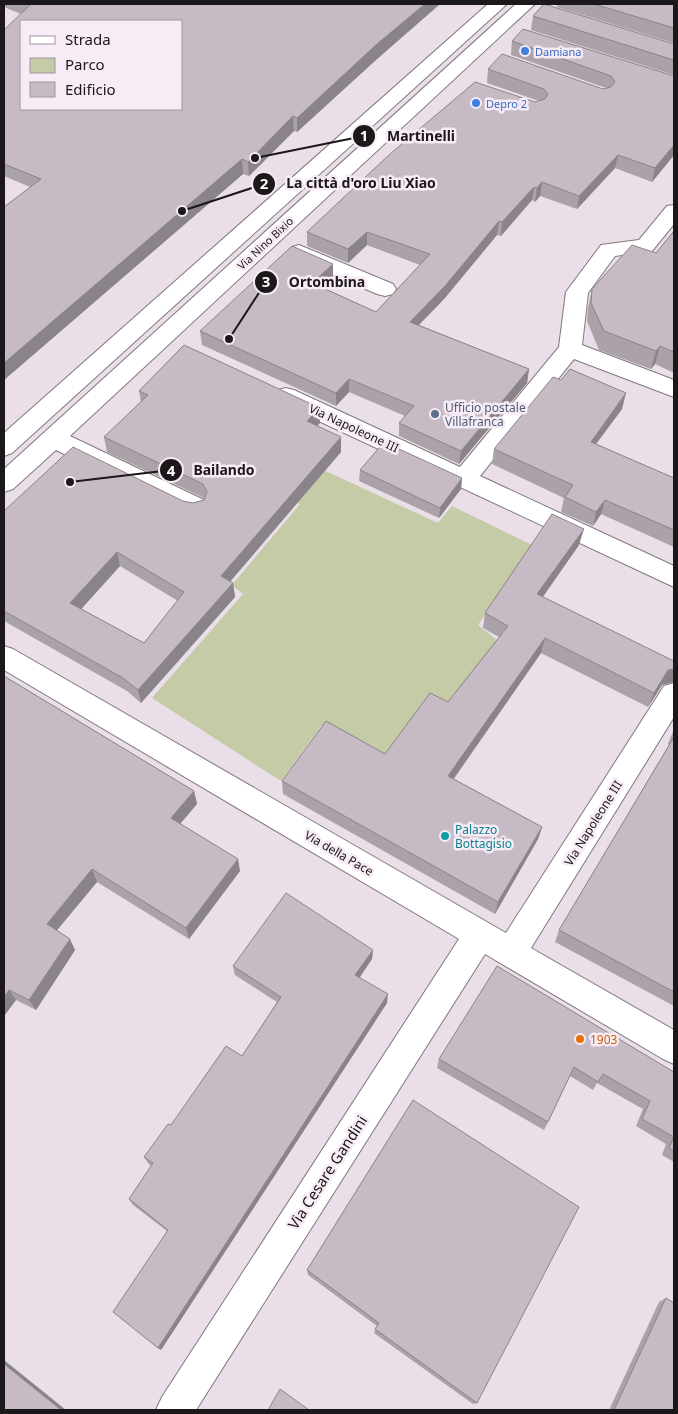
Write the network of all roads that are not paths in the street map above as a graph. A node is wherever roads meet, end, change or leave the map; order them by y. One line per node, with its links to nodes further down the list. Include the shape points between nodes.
1 (498, 4): 15 (street, Via Nino Bixio)
2 (525, 4): 3 (street); 4 (street, Via Nino Bixio)
3 (546, 11)
4 (499, 28): 5 (street); 7 (street, Via Nino Bixio, via 482,53 454,80)
5 (523, 35)
6 (674, 211): 10 (street, via 645,246 608,250 578,292)
7 (269, 239): 8 (street); 9 (street, Via Nino Bixio)
8 (385, 289)
9 (162, 337): 11 (street); 14 (street, Via Nino Bixio)
10 (570, 348): 13 (street); 16 (street)
11 (186, 349)
12 (265, 386): 16 (street, Via Napoleone III)
13 (674, 389)
14 (54, 438): 17 (street, Via Nino Bixio); 18 (street)
15 (4, 447)
16 (464, 479): 19 (street, Via Napoleone III)
17 (4, 483)
18 (195, 507)
19 (674, 578)
20 (4, 657): 22 (street, Via della Pace)
21 (674, 694): 23 (street, Via Napoleone III)
22 (480, 934): 23 (street, Via della Pace); 25 (street, Via Cesare Gandini)
23 (512, 952): 24 (street, Via della Pace)
24 (674, 1048)
25 (175, 1410)

